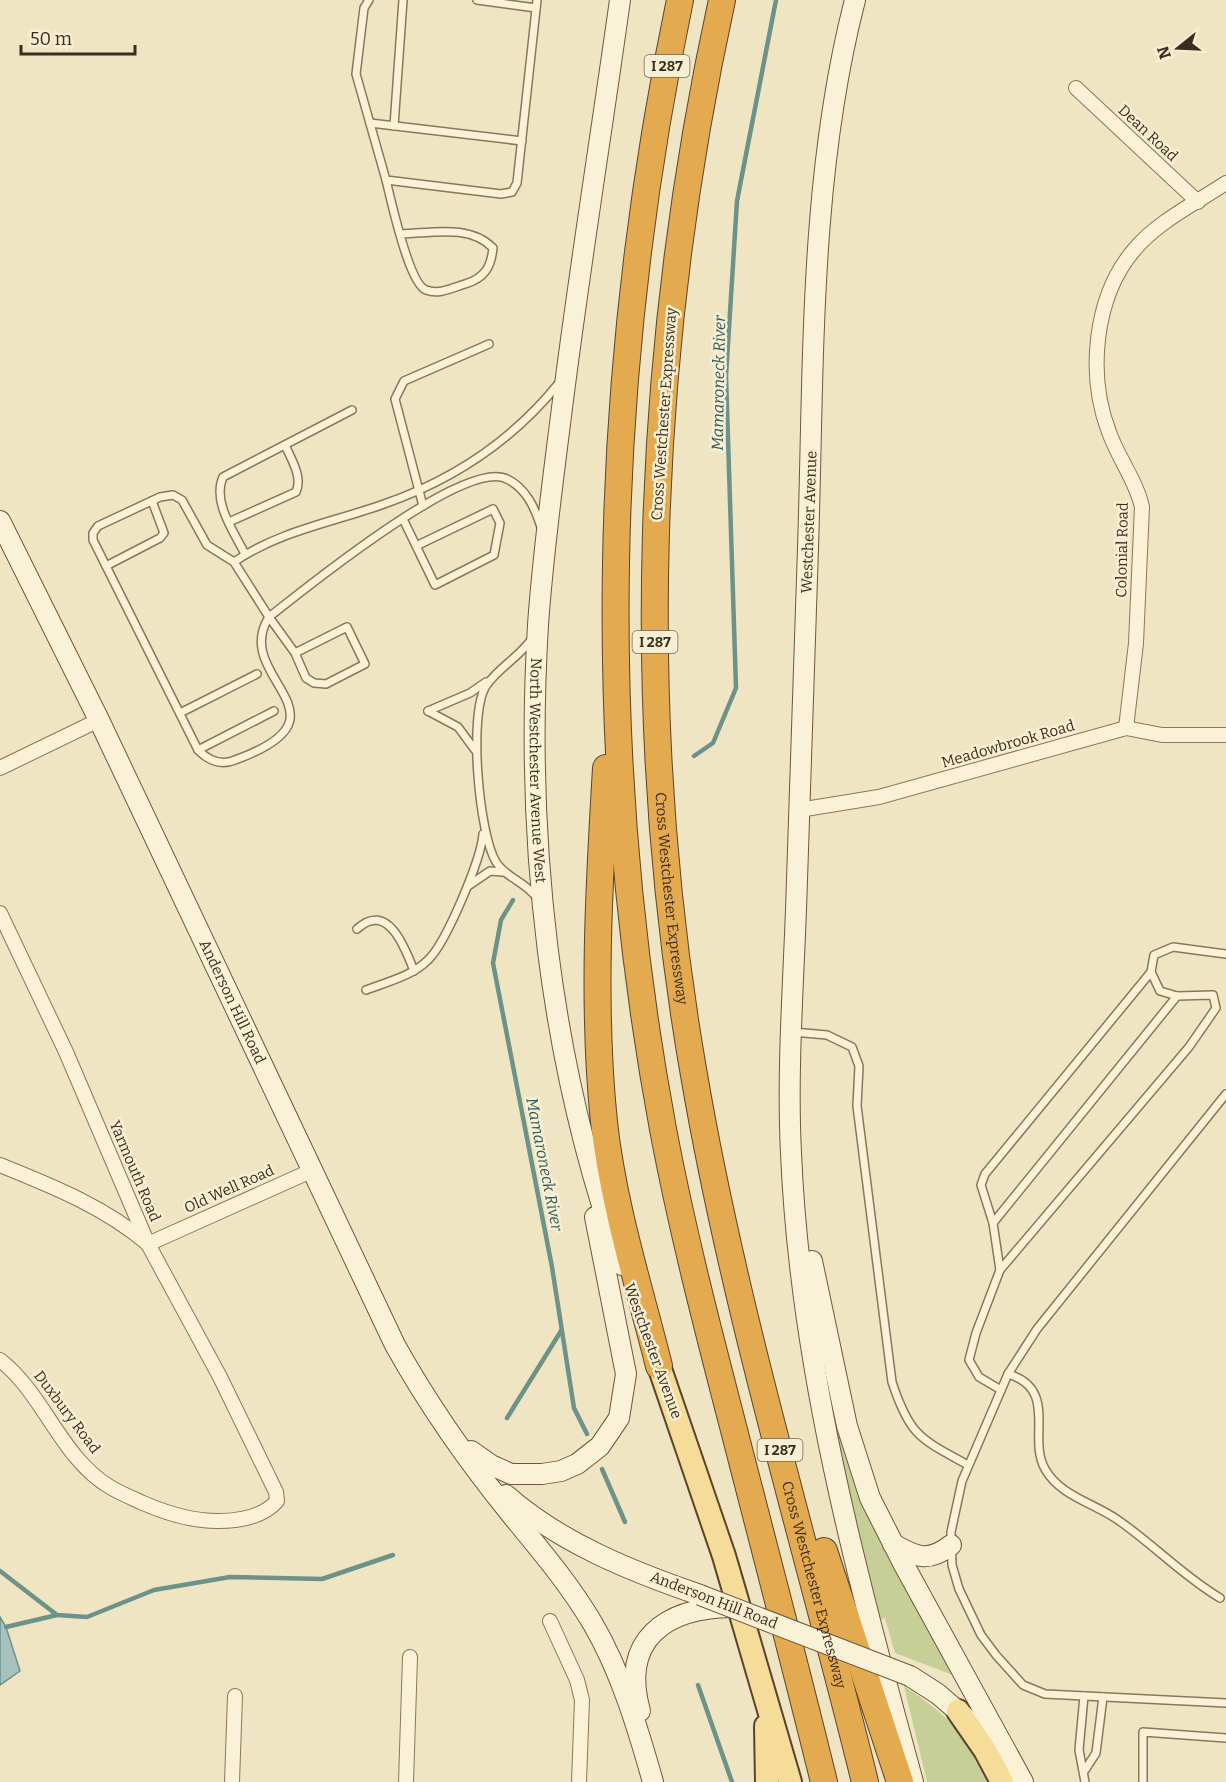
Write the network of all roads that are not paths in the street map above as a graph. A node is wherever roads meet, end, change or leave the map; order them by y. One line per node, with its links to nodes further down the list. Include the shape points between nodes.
1 (369, 0): 11 (lane, via 364,8 356,74)
2 (403, 0): 12 (lane)
3 (477, 0): 9 (lane)
4 (620, 0): 20 (main road)
5 (664, 0): 13 (highway)
6 (680, 0): 13 (highway, I 287)
7 (722, 0): 68 (highway, Cross Westchester Expressway / I 287, via 685,197 671,305 659,469 655,664 662,819 685,1018)
8 (855, 0): 48 (main road, Westchester Avenue, via 831,122 818,262)
9 (537, 4): 14 (lane)
10 (1076, 88): 17 (street, Dean Road)
11 (370, 123): 12 (lane); 15 (lane)
12 (394, 126): 14 (lane)
13 (654, 133): 36 (highway, I 287, via 633,282 621,410)
14 (522, 141): 15 (lane, via 517,183 512,192 501,194)
15 (386, 180): 18 (lane)
16 (1226, 183): 17 (street, Colonial Road)
17 (1198, 202): 43 (street, Colonial Road, via 1156,230 1121,267 1110,291 1097,352 1099,394 1108,431 1142,507 1136,643)
18 (401, 234): 18 (lane, via 414,279 423,289 437,293 470,282 483,276 492,264 493,248 484,238 469,233)
19 (489, 344): 23 (lane, via 404,381 398,389 395,399)
20 (566, 374): 23 (lane, via 547,398 495,446 453,475); 29 (main road)
21 (352, 410): 22 (lane)
22 (285, 445): 28 (lane, via 223,477 219,500); 28 (lane, via 300,484 296,492)
23 (419, 490): 25 (lane); 31 (lane, via 306,528)
24 (152, 501): 32 (lane, via 172,495 182,500 207,545); 33 (lane, via 165,533); 33 (lane, via 98,526 93,533)
25 (423, 506): 26 (lane); 29 (lane, via 479,477 507,479 533,504)
26 (403, 519): 30 (lane); 34 (lane)
27 (0, 521): 42 (main road, Anderson Hill Road)
28 (229, 522): 31 (lane)
29 (546, 542): 35 (main road)
30 (416, 546): 30 (lane, via 435,585 494,555 500,522 493,509)
31 (245, 554): 32 (lane)
32 (234, 562): 34 (lane)
33 (106, 566): 41 (lane)
34 (269, 617): 37 (lane); 45 (lane, via 261,629 261,648 291,711 290,727 282,738 234,761 214,762)
35 (538, 627): 39 (lane, via 524,650); 53 (main road, North Westchester Avenue West, via 535,767)
36 (614, 633): 70 (highway, via 600,869 600,1082 611,1171); 97 (highway, I 287, via 626,855 645,1021 664,1130 698,1291)
37 (295, 652): 37 (lane, via 306,678 314,683 326,684 365,664 346,627)
38 (257, 674): 41 (lane)
39 (493, 677): 46 (lane, via 477,708); 46 (lane, via 470,693 428,711 458,727)
40 (274, 711): 45 (lane)
41 (180, 713): 45 (lane)
42 (99, 720): 47 (street); 64 (main road, Anderson Hill Road)
43 (1126, 728): 44 (street, Meadowbrook Road, via 1162,735); 48 (street, Meadowbrook Road, via 879,797)
44 (1226, 735)
45 (198, 750)
46 (477, 754): 49 (lane)
47 (0, 768)
48 (799, 810): 60 (main road, Westchester Avenue)
49 (484, 826): 50 (lane, via 490,850); 51 (lane, via 483,840)
50 (504, 872): 51 (lane, via 490,871); 53 (lane, via 532,891)
51 (466, 887): 56 (lane, via 430,958)
52 (0, 913): 66 (street, Yarmouth Road, via 66,1052)
53 (545, 913): 62 (main road, Westchester Avenue, via 554,993)
54 (357, 929): 56 (lane, via 372,922 390,926 401,939)
55 (1226, 954): 57 (lane, via 1173,947 1154,955)
56 (414, 971): 58 (lane)
57 (1151, 972): 59 (lane, via 1160,991); 65 (lane, via 985,1174 981,1185)
58 (366, 990)
59 (1177, 996): 65 (lane); 67 (lane, via 1213,995 1216,1008 1189,1047)
60 (792, 1039): 75 (lane, via 827,1035 852,1047 859,1066 857,1106 892,1382 903,1416 923,1440); 77 (main road, via 809,1241 829,1349 858,1466); 100 (main road, via 791,1151 811,1356 850,1544)
61 (1226, 1094): 71 (lane, via 1037,1329)
62 (581, 1129): 70 (main road, Westchester Avenue, via 611,1234); 73 (main road, via 626,1374 619,1418 589,1456 561,1471 542,1474 511,1474 491,1466)
63 (0, 1165): 66 (street, via 61,1190 125,1224)
64 (313, 1170): 66 (street, Old Well Road); 73 (main road, Anderson Hill Road, via 395,1344)
65 (993, 1223): 67 (lane)
66 (148, 1244): 74 (street, Yarmouth Road)
67 (1000, 1270): 72 (lane, via 969,1360 979,1377)
68 (737, 1282): 98 (highway, Cross Westchester Expressway / I 287); 99 (highway, via 793,1441 837,1597)
69 (0, 1360): 74 (street, Duxbury Road, via 18,1373 95,1476 109,1487 167,1513 201,1521 228,1521 269,1511 277,1502 276,1492)
70 (659, 1366): 82 (main road, Westchester Avenue)
71 (1008, 1374): 72 (lane); 79 (lane, via 1026,1382 1033,1393 1041,1422 1043,1466 1056,1485 1118,1520 1193,1582)
72 (1001, 1390): 75 (lane)
73 (447, 1429): 76 (main road, Anderson Hill Road)
74 (250, 1438)
75 (969, 1465): 78 (lane, via 954,1512)
76 (480, 1472): 80 (main road, Anderson Hill Road, via 515,1503 577,1543); 94 (main road, Anderson Hill Road, via 553,1563 594,1626 622,1688)
77 (893, 1544): 78 (main road, via 914,1556 926,1557 940,1554); 103 (main road)
78 (951, 1545): 85 (lane, via 952,1565 963,1598 981,1635 1012,1674 1035,1691)
79 (1220, 1598)
80 (703, 1601): 88 (main road, Anderson Hill Road, bridge, via 732,1606 910,1676); 94 (main road, via 668,1619 640,1653 637,1700)
81 (550, 1621): 93 (street, via 582,1700)
82 (754, 1650): 95 (main road, via 765,1717); 96 (main road, Westchester Avenue)
83 (410, 1657): 92 (street)
84 (235, 1696): 91 (street)
85 (1084, 1696): 86 (lane); 90 (lane, via 1079,1750)
86 (1103, 1697): 87 (lane); 90 (lane, via 1096,1753)
87 (1226, 1703)
88 (958, 1711): 101 (main road); 102 (main road, Anderson Hill Road, via 990,1742)
89 (1226, 1738): 105 (lane, via 1143,1732)
90 (1084, 1770): 104 (lane)
91 (232, 1782)
92 (406, 1782)
93 (579, 1782)
94 (654, 1782)
95 (767, 1782)
96 (790, 1782)
97 (824, 1782)
98 (865, 1782)
99 (900, 1782)
100 (913, 1782)
101 (1002, 1782)
102 (1014, 1782)
103 (1023, 1782)
104 (1084, 1782)
105 (1143, 1782)

